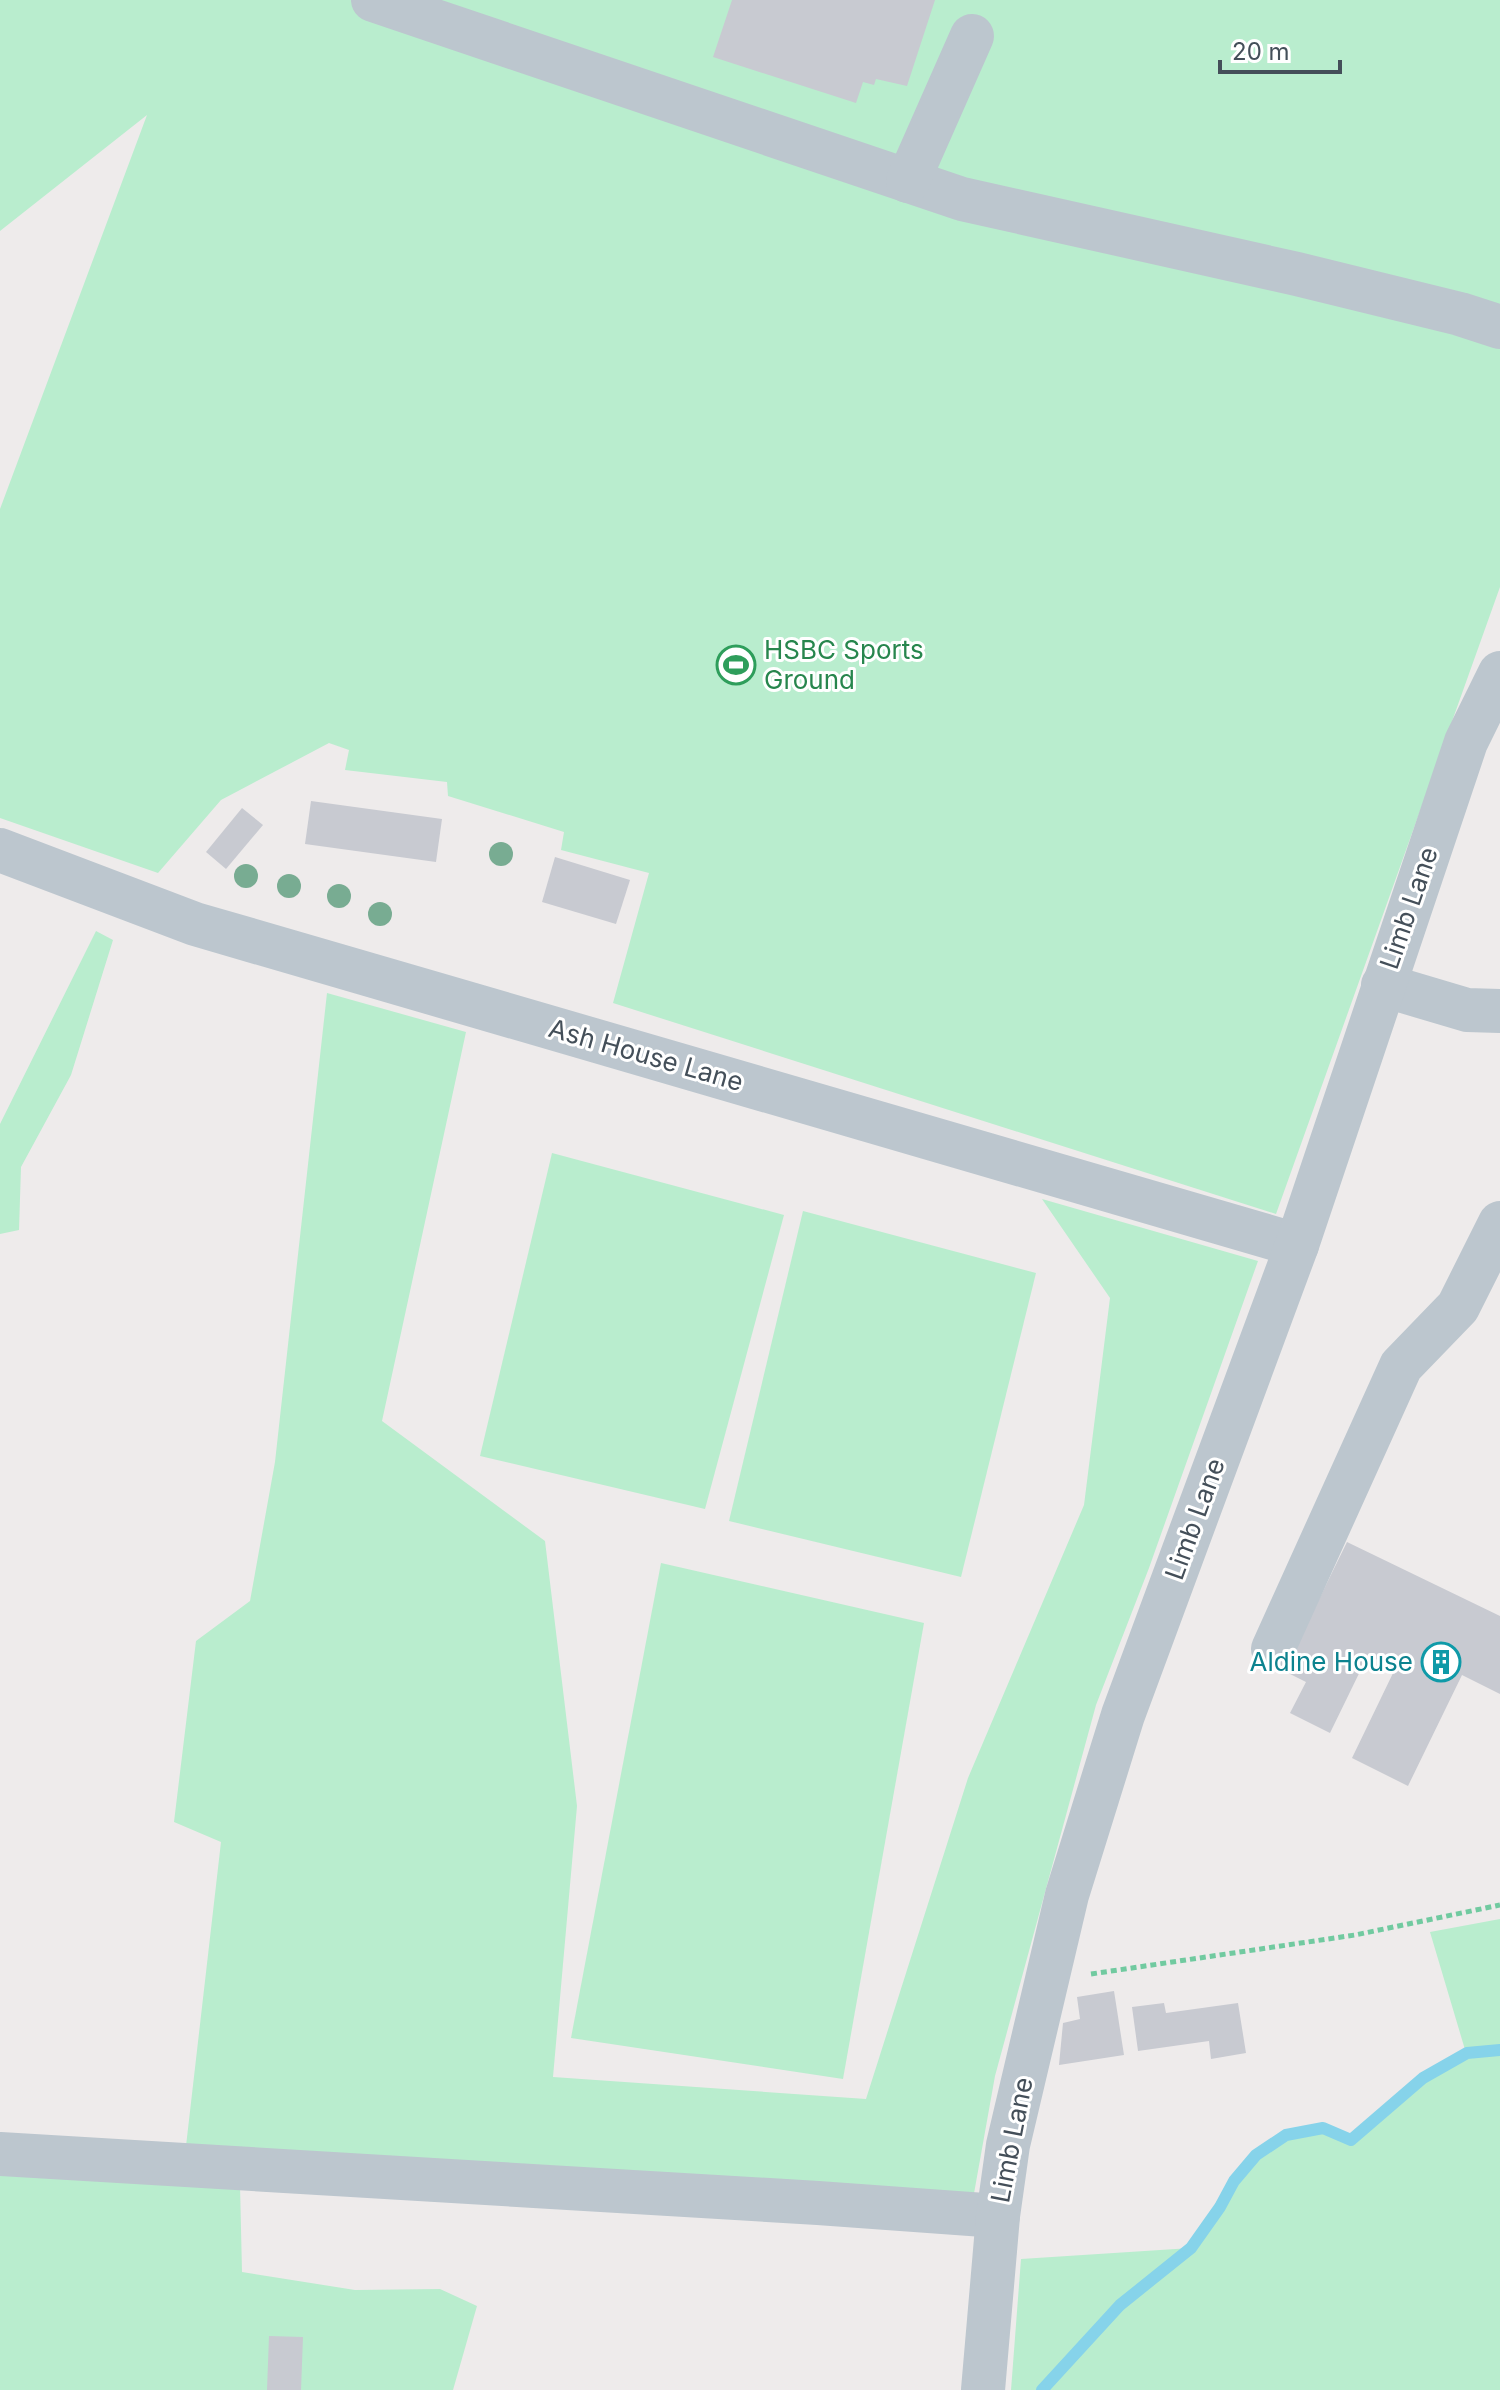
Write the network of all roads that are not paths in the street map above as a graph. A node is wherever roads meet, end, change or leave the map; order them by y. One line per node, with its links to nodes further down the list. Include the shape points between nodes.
1 (373, 0): 3 (street)
2 (972, 36): 3 (street)
3 (908, 181): 4 (street, via 962,199 1297,274)
4 (1500, 327)
5 (1500, 673): 7 (street, Limb Lane, via 1466,742)
6 (0, 850): 11 (street, Ash House Lane, via 195,924)
7 (1383, 985): 8 (street, via 1467,1010); 11 (street, Limb Lane)
8 (1500, 1011): 9 (street)
9 (1500, 1018)
10 (1500, 1223): 12 (street, via 1458,1307 1401,1366)
11 (1297, 1245): 14 (street, Limb Lane, via 1123,1715 1067,1895 1008,2145)
12 (1273, 1649)
13 (0, 2154): 14 (street)
14 (998, 2216): 15 (street, Limb Lane)
15 (983, 2390)

